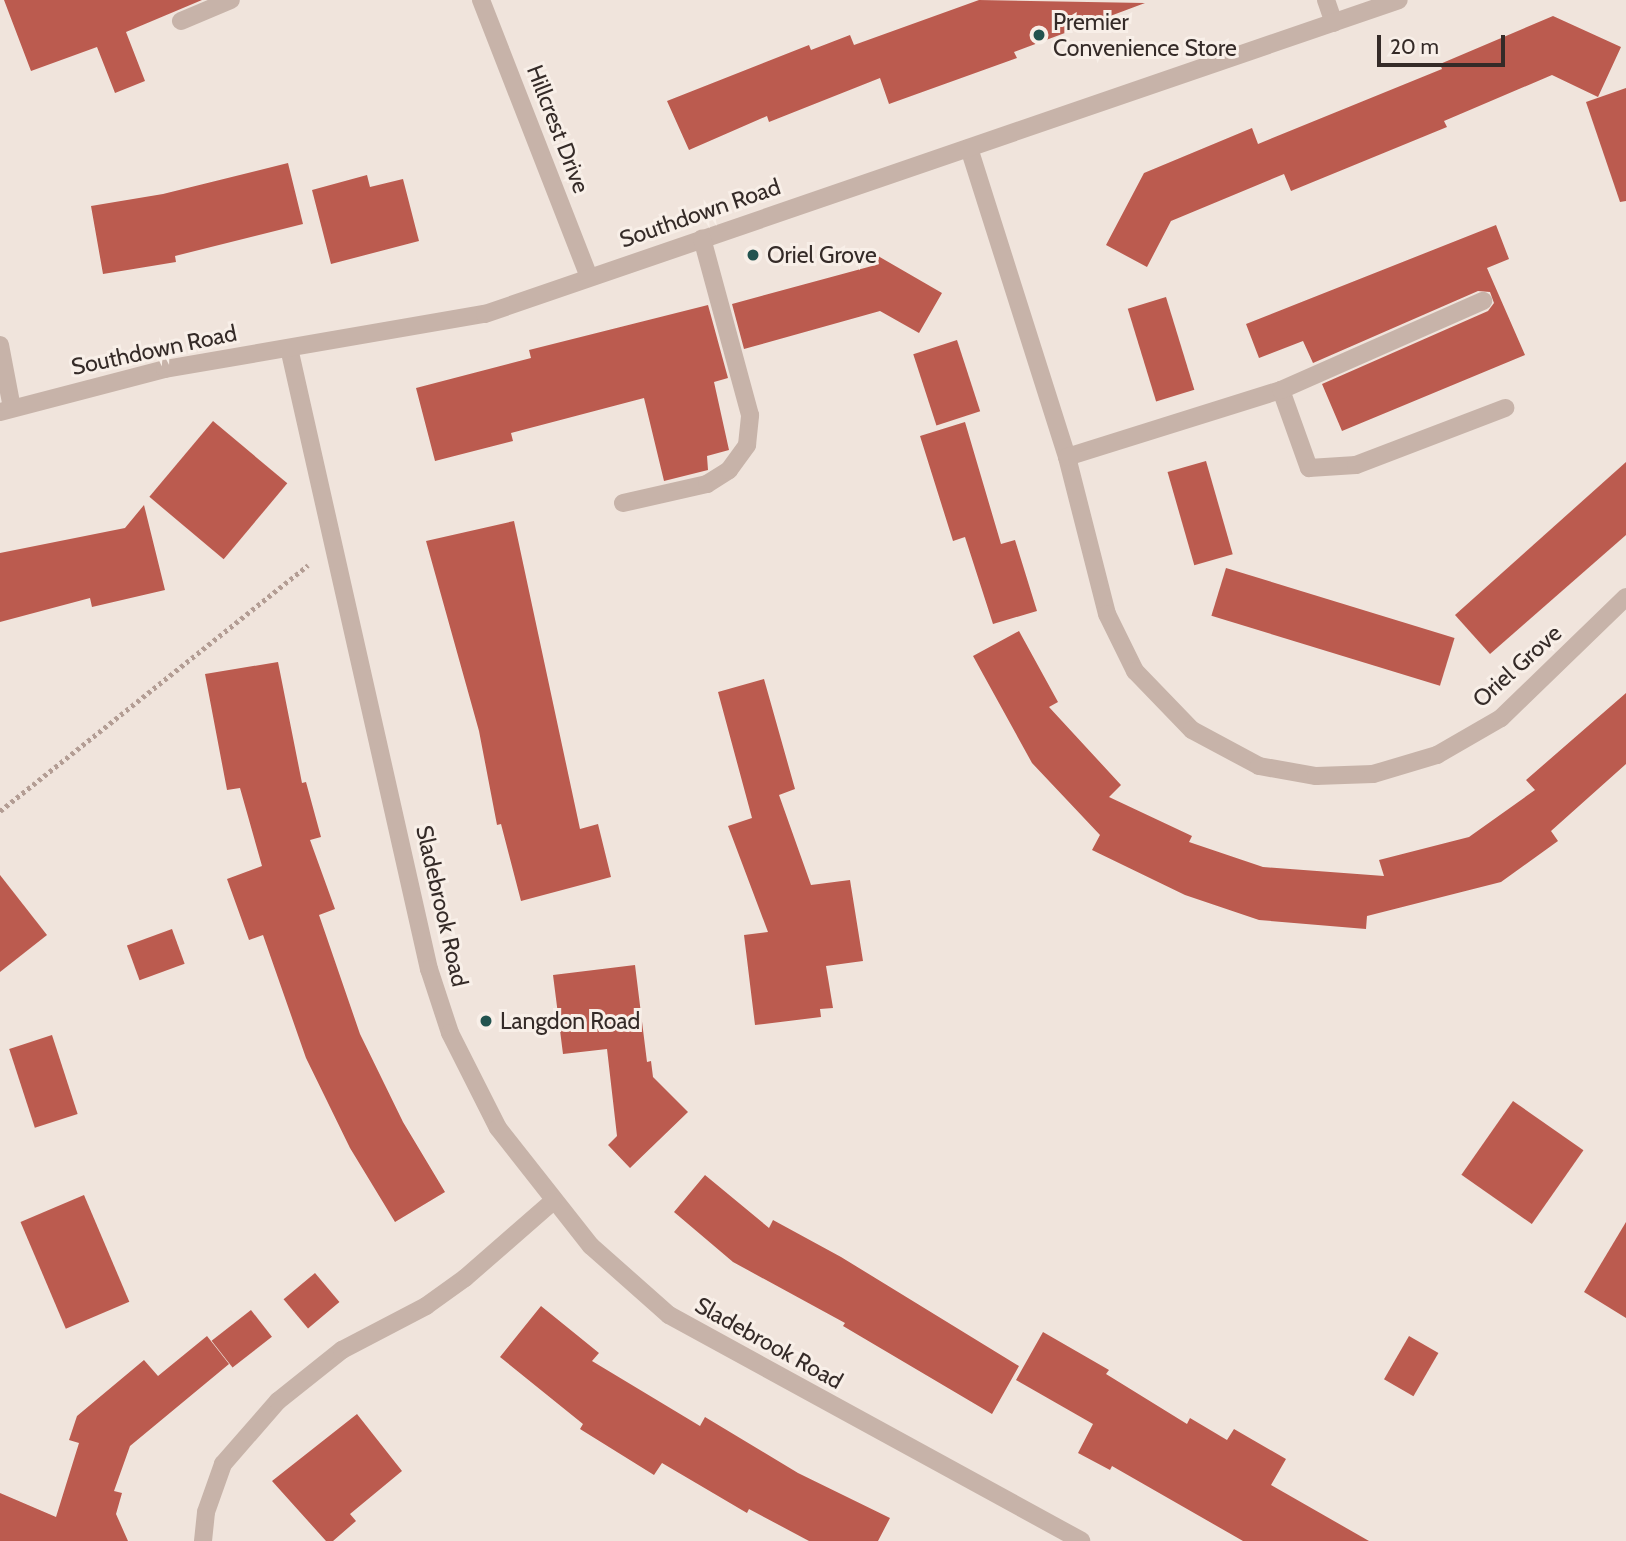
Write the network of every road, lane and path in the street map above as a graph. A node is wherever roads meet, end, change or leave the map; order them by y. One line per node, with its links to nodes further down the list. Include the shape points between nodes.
1 (231, 0): 5 (street)
2 (481, 0): 9 (street, Hillcrest Drive)
3 (1326, 0): 6 (street)
4 (1399, 0): 6 (street, Southdown Road)
5 (181, 21)
6 (1334, 23): 7 (street, Southdown Road)
7 (969, 148): 8 (street, Southdown Road); 16 (street, Oriel Grove)
8 (702, 238): 9 (street, Southdown Road); 17 (street, via 750,415 747,445 729,470 707,484)
9 (589, 277): 12 (street, Southdown Road, via 485,314)
10 (1483, 301): 13 (street)
11 (0, 345): 15 (street)
12 (289, 348): 15 (street, Southdown Road, via 165,369); 18 (street, Sladebrook Road)
13 (1281, 390): 14 (street, via 1309,468 1356,465); 16 (street)
14 (1504, 408)
15 (6, 410)
16 (1067, 457): 19 (street, Oriel Grove, via 1107,614 1135,671 1192,730 1259,766 1316,776 1373,774 1437,755 1501,718)
17 (623, 503)
18 (334, 544): 20 (path); 21 (street, Sladebrook Road, via 429,969 450,1033 498,1128)
19 (1626, 597)
20 (0, 811)
21 (552, 1202): 22 (street, via 465,1278 426,1306 342,1350 278,1401 223,1464 206,1512); 23 (street, Sladebrook Road, via 623,1277 669,1315)
22 (203, 1541)
23 (1081, 1541)

